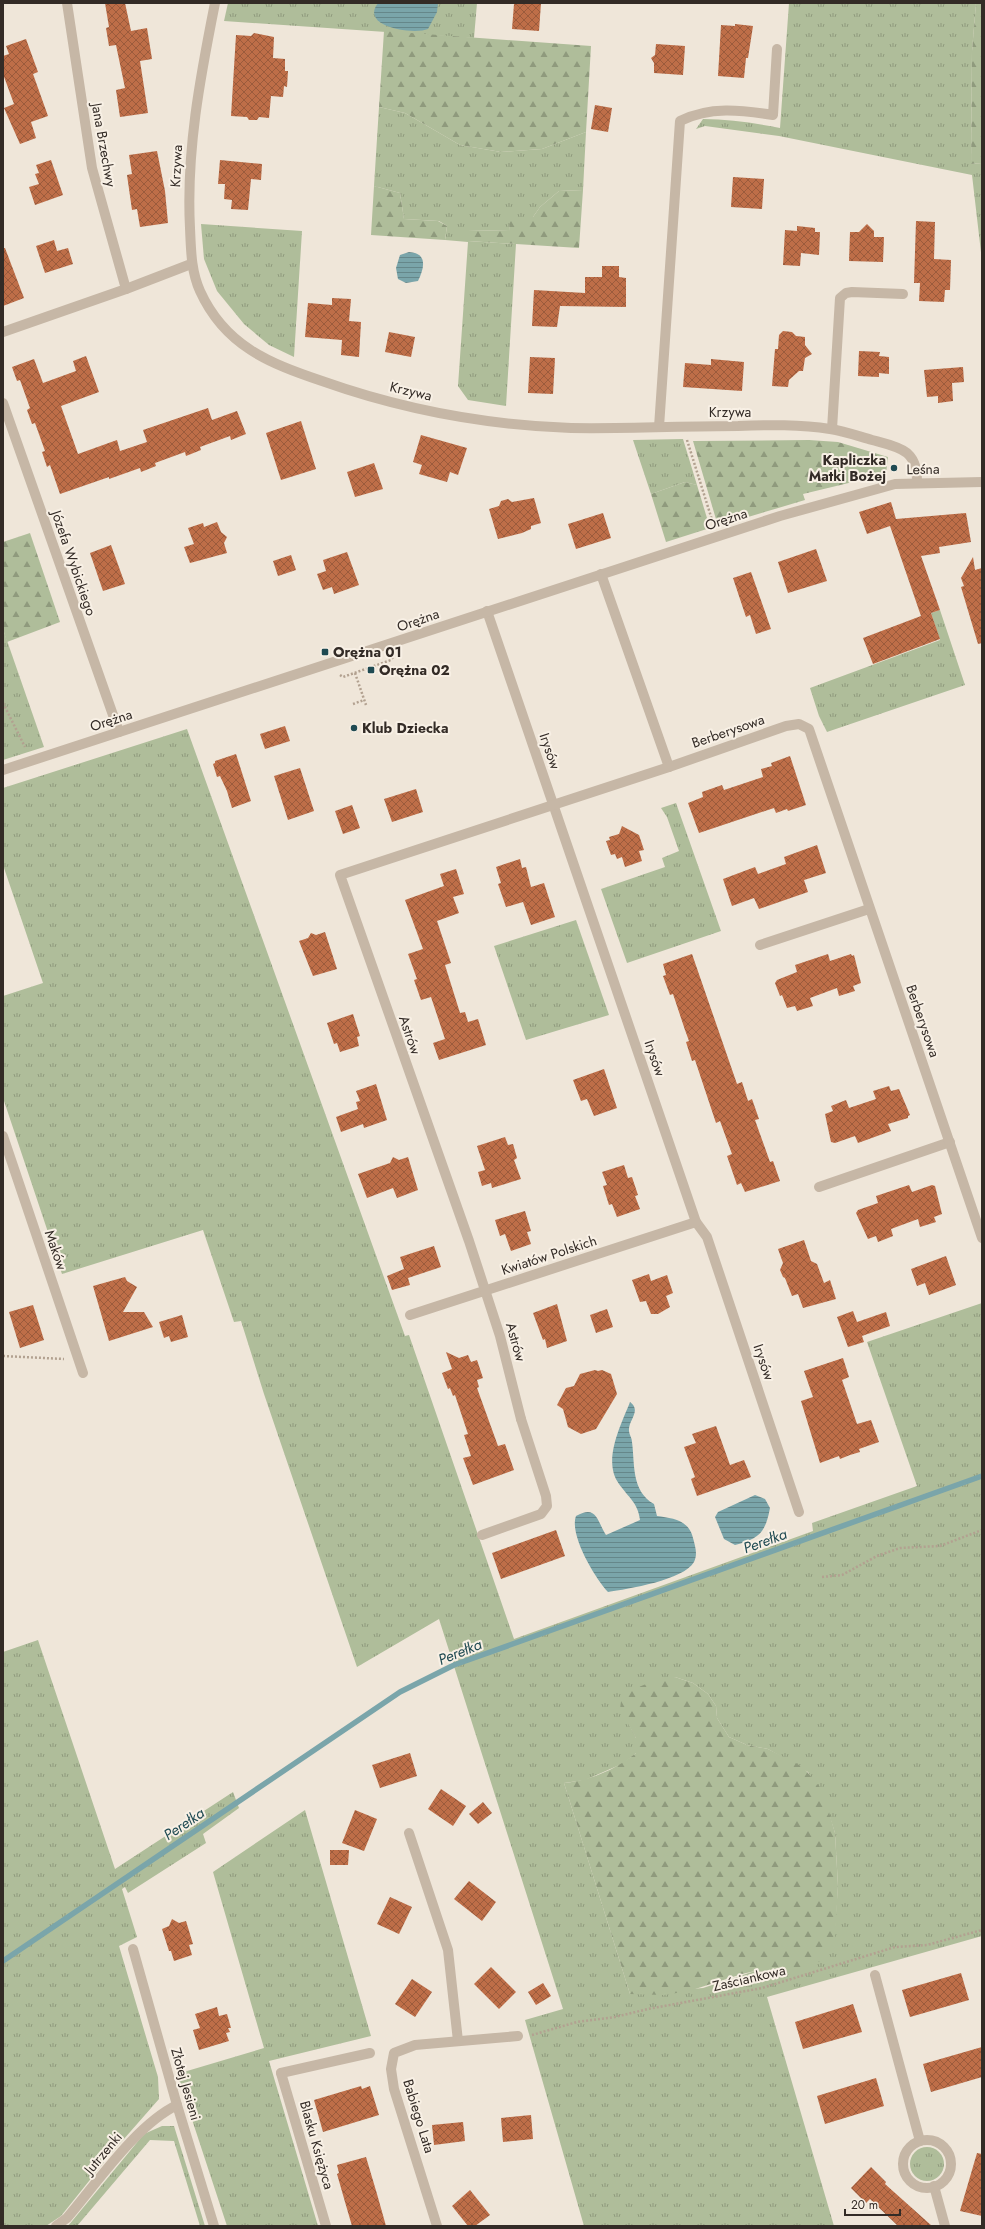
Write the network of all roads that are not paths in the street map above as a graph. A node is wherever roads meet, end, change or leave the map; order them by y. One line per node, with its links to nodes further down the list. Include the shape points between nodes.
1 (67, 3): 5 (street, Jana Brzechwy, via 92,168)
2 (215, 3): 4 (street, Krzywa, via 199,82 192,136 189,205)
3 (777, 49): 9 (street, via 773,116 747,111 718,110 704,111 680,121)
4 (191, 264): 5 (street); 9 (street, Krzywa, via 208,307 220,324 247,350 281,367 344,389 394,402 495,422 571,428)
5 (126, 289): 7 (street)
6 (903, 294): 10 (street, via 852,292 840,298)
7 (3, 332)
8 (3, 403): 16 (street, Józefa Wybickiego)
9 (658, 426): 10 (street, Krzywa, via 780,426)
10 (832, 429): 12 (street, Krzywa, via 903,450 915,464)
11 (982, 482): 12 (street, Leśna)
12 (917, 483): 13 (street, Leśna, via 895,484)
13 (843, 497): 14 (street, Orężna)
14 (601, 574): 15 (street, Orężna); 17 (street)
15 (487, 611): 16 (street, Orężna); 19 (street, Irysów)
16 (119, 732): 18 (street, Orężna)
17 (669, 767): 19 (street, Berberysowa); 20 (street, Berberysowa, via 786,726 799,724 809,729)
18 (3, 770)
19 (554, 804): 25 (street, Irysów); 27 (street, Astrów, via 340,875)
20 (869, 909): 21 (street); 23 (street, Berberysowa)
21 (760, 945)
22 (3, 1136): 29 (street, Maków)
23 (950, 1142): 24 (street); 26 (street, Berberysowa)
24 (819, 1187)
25 (696, 1222): 27 (street, Kwiatów Polskich); 30 (street, Irysów, via 707,1237)
26 (982, 1238)
27 (485, 1291): 28 (street, Kwiatów Polskich); 31 (street, Astrów, via 547,1506 541,1514)
28 (410, 1315)
29 (83, 1373)
30 (799, 1512)
31 (482, 1535)
32 (409, 1834): 36 (street, via 448,1950)
33 (133, 1949): 38 (street, Złotej Jesieni)
34 (875, 1975): 39 (street)
35 (518, 2036): 36 (street, Babiego Lata)
36 (458, 2041): 44 (street, Babiego Lata, via 415,2045 394,2053 392,2060 394,2089)
37 (370, 2052): 43 (street, Blasku Księżyca, via 281,2073)
38 (177, 2105): 41 (street, Jutrzenki, via 167,2109 136,2136 67,2218); 42 (street, Złotej Jesieni)
39 (920, 2141): 40 (street, via 914,2144 905,2156 904,2170 913,2183 919,2186); 40 (street, via 928,2140 942,2145 950,2157 950,2172 940,2184)
40 (934, 2186): 45 (street)
41 (56, 2226)
42 (214, 2226)
43 (326, 2226)
44 (437, 2226)
45 (946, 2226)

